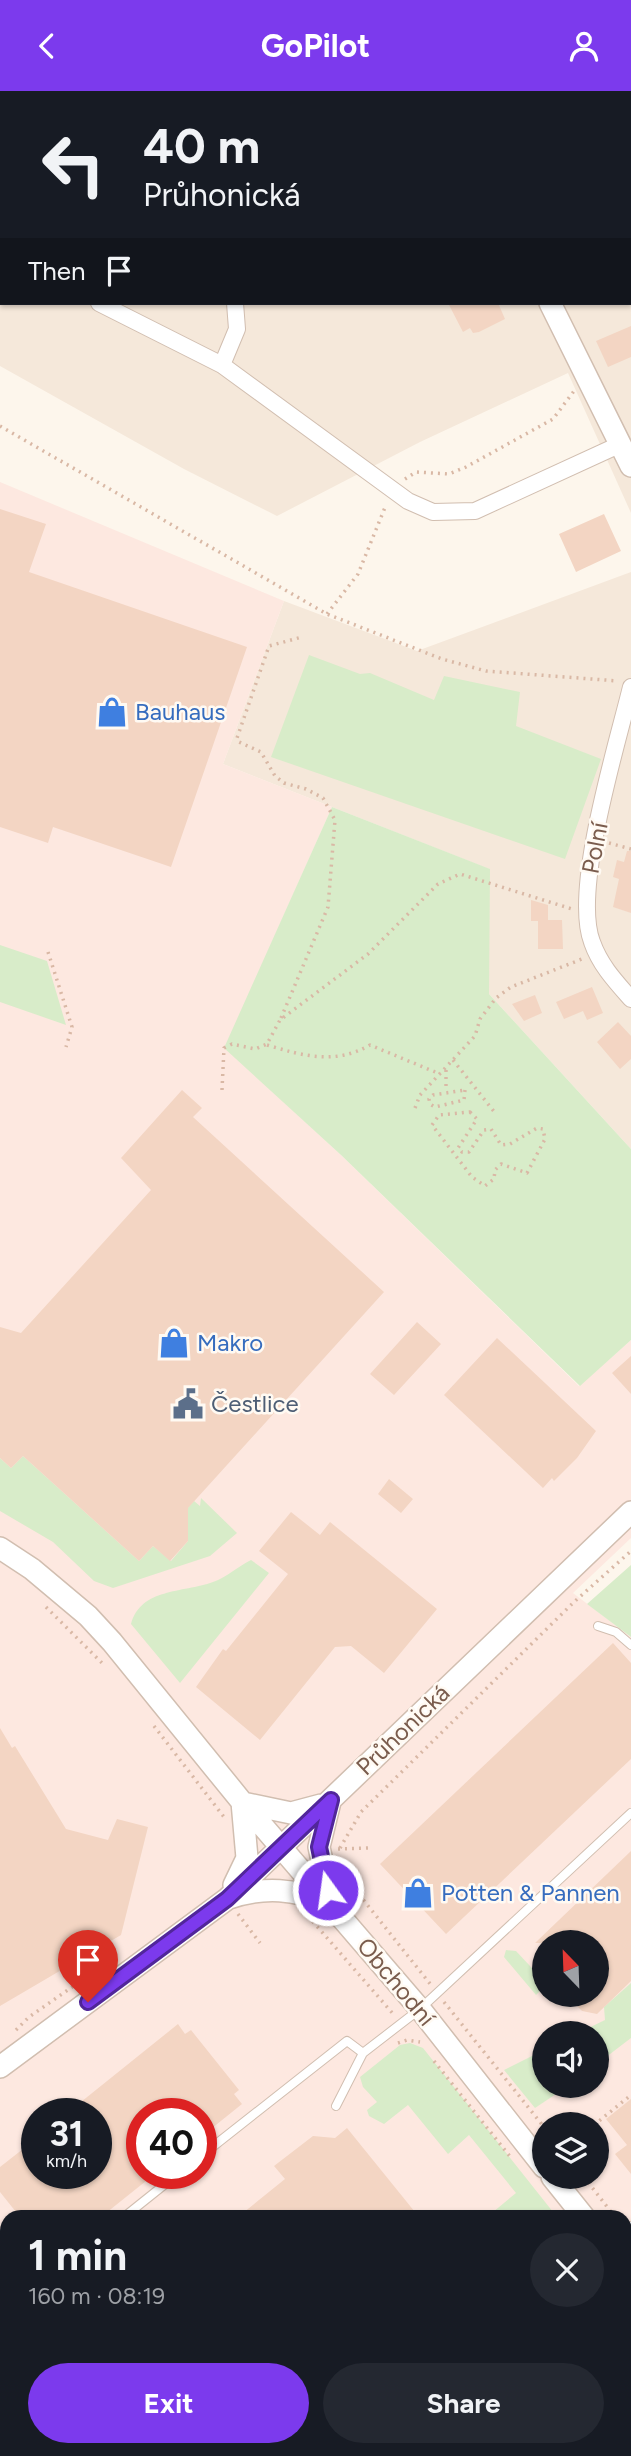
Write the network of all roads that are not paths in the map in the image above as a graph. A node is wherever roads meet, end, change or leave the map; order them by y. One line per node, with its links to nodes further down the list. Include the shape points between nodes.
1 (103, 305): 4 (street)
2 (235, 305): 4 (street, via 237,330)
3 (551, 305): 5 (street)
4 (222, 365): 5 (street, via 395,492 433,512 475,511)
5 (621, 444): 6 (street)
6 (631, 466)
7 (631, 687): 8 (street, Polní, via 587,883 591,940 606,971)
8 (631, 999)
9 (631, 1512): 13 (street, Průhonická)
10 (0, 1548): 14 (street, Obchodní, via 32,1569 96,1625)
11 (598, 1626): 12 (lane, via 616,1632)
12 (631, 1645)
13 (331, 1800): 14 (street, via 291,1813); 16 (street, Průhonická); 17 (street, via 319,1847)
14 (242, 1802): 16 (street, Obchodní); 18 (street, via 247,1858)
15 (631, 1813): 19 (lane)
16 (281, 1847): 17 (street, Obchodní); 18 (street, Průhonická)
17 (332, 1904): 18 (street, via 279,1889 252,1891); 19 (street, Obchodní)
18 (236, 1907): 21 (street, Průhonická)
19 (420, 2009): 20 (lane); 24 (street, Obchodní)
20 (363, 2053): 22 (lane); 23 (lane, via 347,2041)
21 (0, 2067)
22 (336, 2106)
23 (217, 2143)
24 (532, 2152)
25 (159, 2189): 27 (lane)
26 (562, 2189): 28 (street)
27 (133, 2210)
28 (578, 2210)

